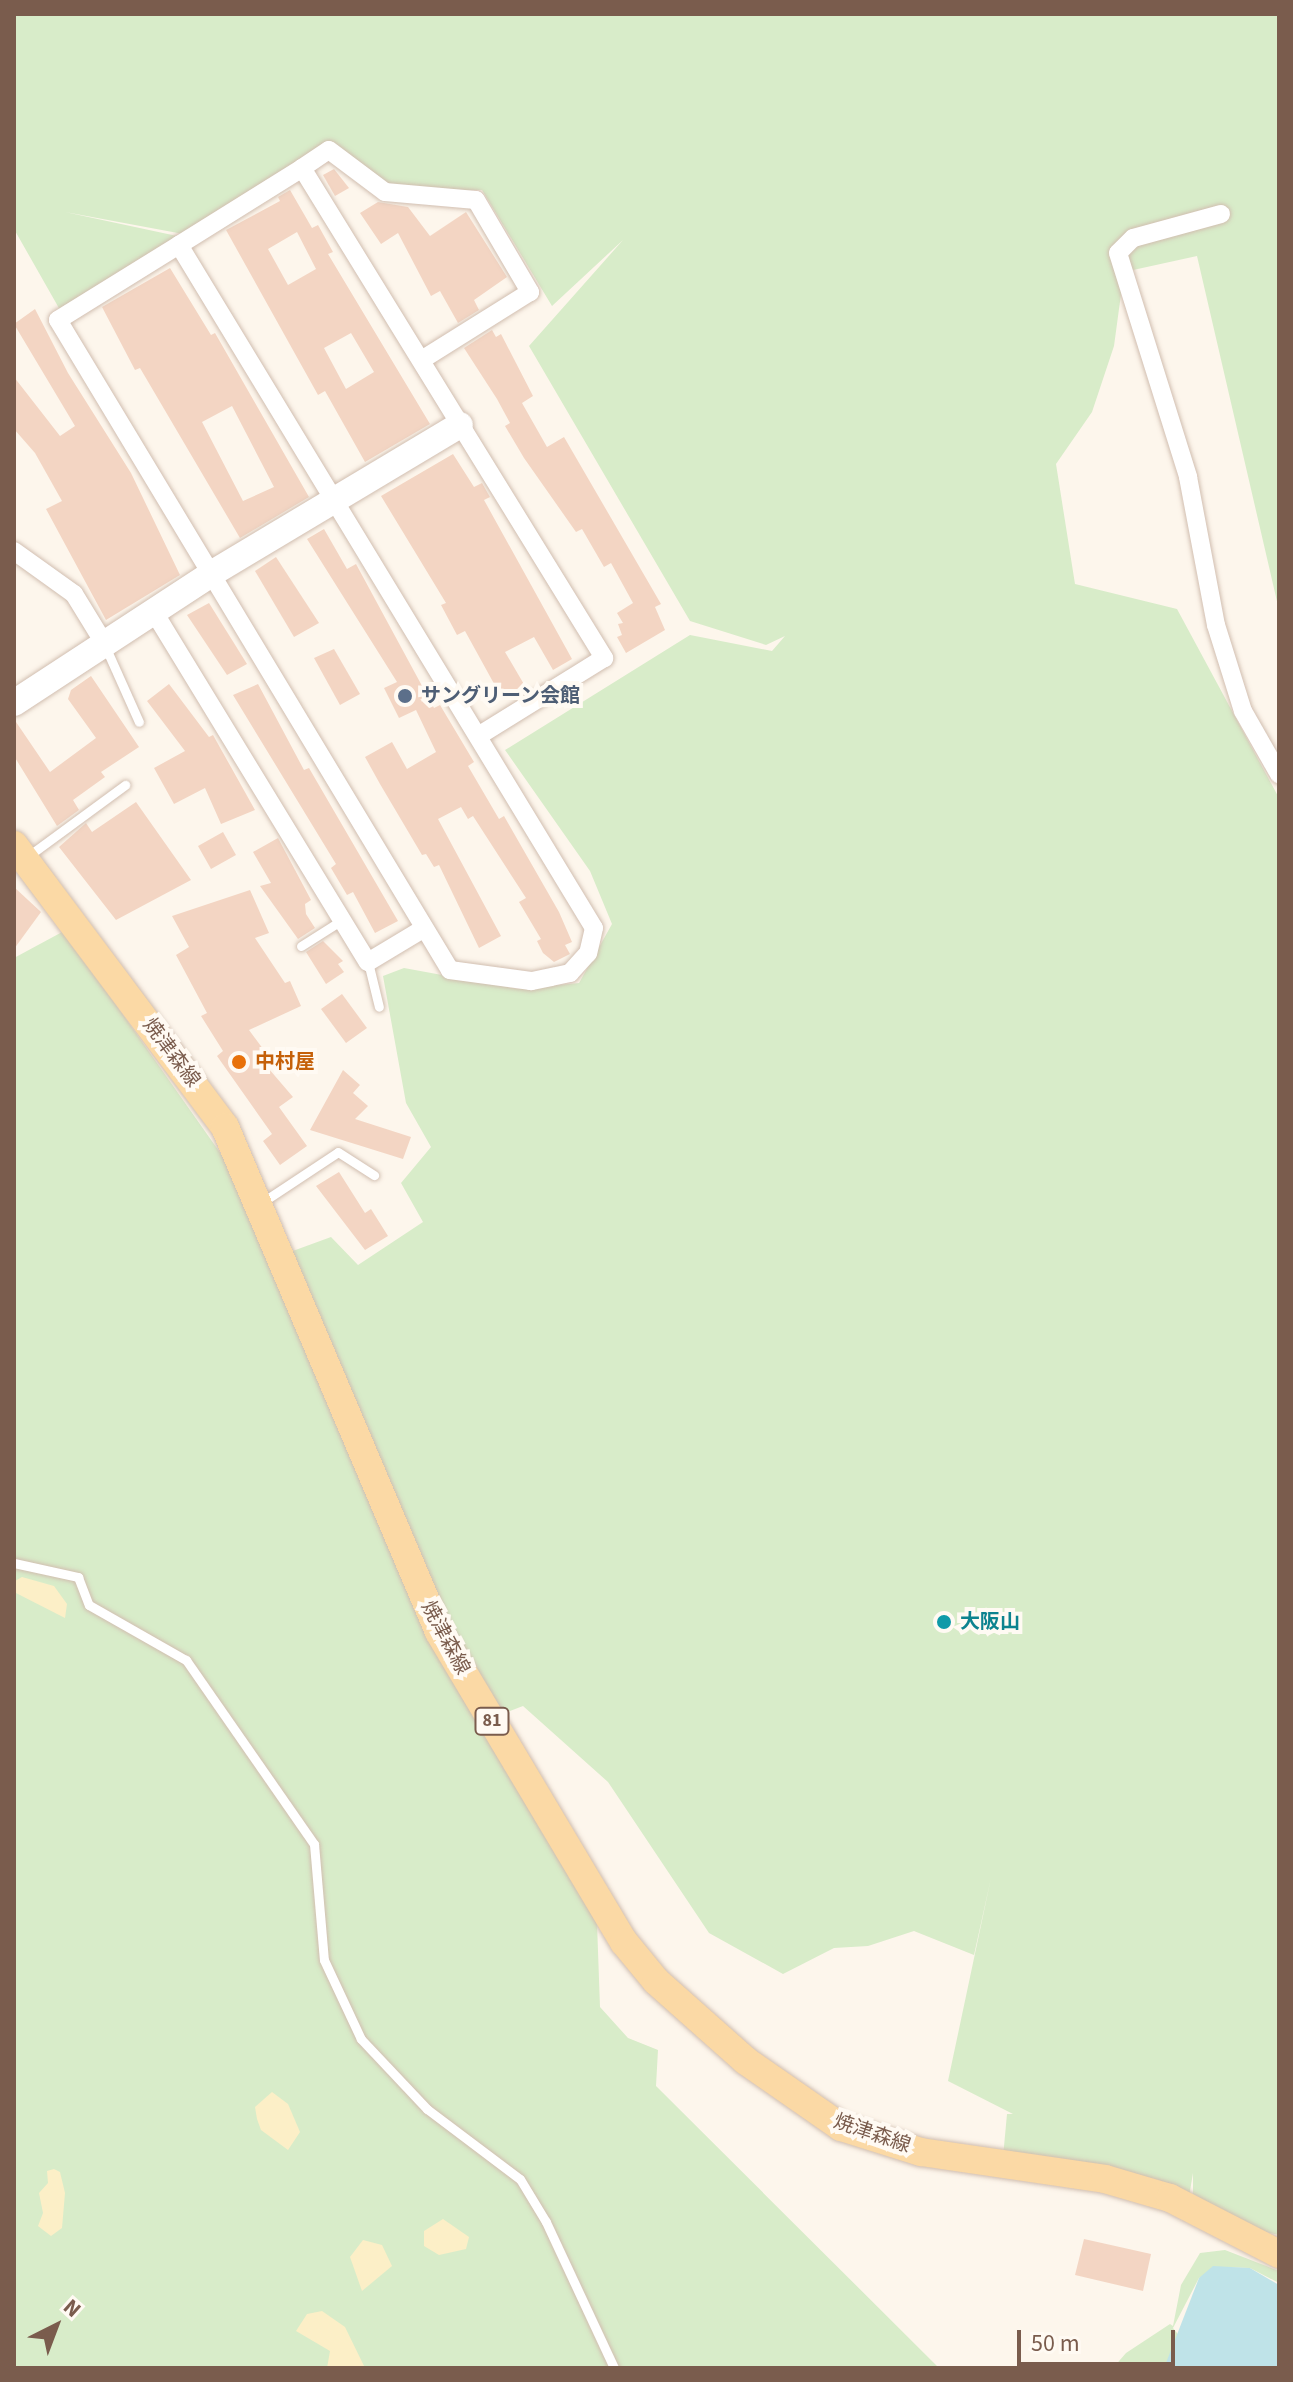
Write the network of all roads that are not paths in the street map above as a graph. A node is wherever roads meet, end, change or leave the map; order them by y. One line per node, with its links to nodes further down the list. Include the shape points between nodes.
1 (302, 168): 3 (street); 4 (street); 4 (street, via 329,150 385,192 476,200 530,292)
2 (1221, 214): 14 (street, via 1133,238 1118,253 1188,477 1221,639 1243,711)
3 (179, 245): 6 (street); 8 (street, via 58,320)
4 (423, 359): 5 (street)
5 (460, 425): 6 (street); 13 (street, via 604,658)
6 (333, 500): 8 (street); 13 (street)
7 (14, 551): 10 (street, via 74,594)
8 (211, 574): 9 (street); 18 (street)
9 (154, 612): 10 (street); 17 (street)
10 (104, 643): 11 (street); 12 (lane)
11 (14, 703)
12 (139, 722)
13 (478, 736): 18 (street, via 594,928 588,953 570,973 531,981 463,972 450,970)
14 (1279, 774)
15 (125, 785): 16 (lane)
16 (19, 852): 23 (main road, 焼津森線 / 81, via 225,1127)
17 (342, 920): 19 (lane); 20 (street)
18 (423, 929): 20 (street)
19 (301, 946)
20 (368, 962): 21 (lane)
21 (379, 1007)
22 (374, 1175): 23 (lane, via 338,1152)
23 (261, 1203): 25 (main road, 焼津森線 / 81, via 439,1632 624,1942 656,1981 746,2061 841,2127 921,2152 1105,2179 1170,2198)
24 (14, 1563): 26 (lane, via 78,1577 89,1605 186,1660 314,1844 324,1960 361,2039 427,2109 520,2179 546,2222)
25 (1279, 2254)
26 (614, 2368)

